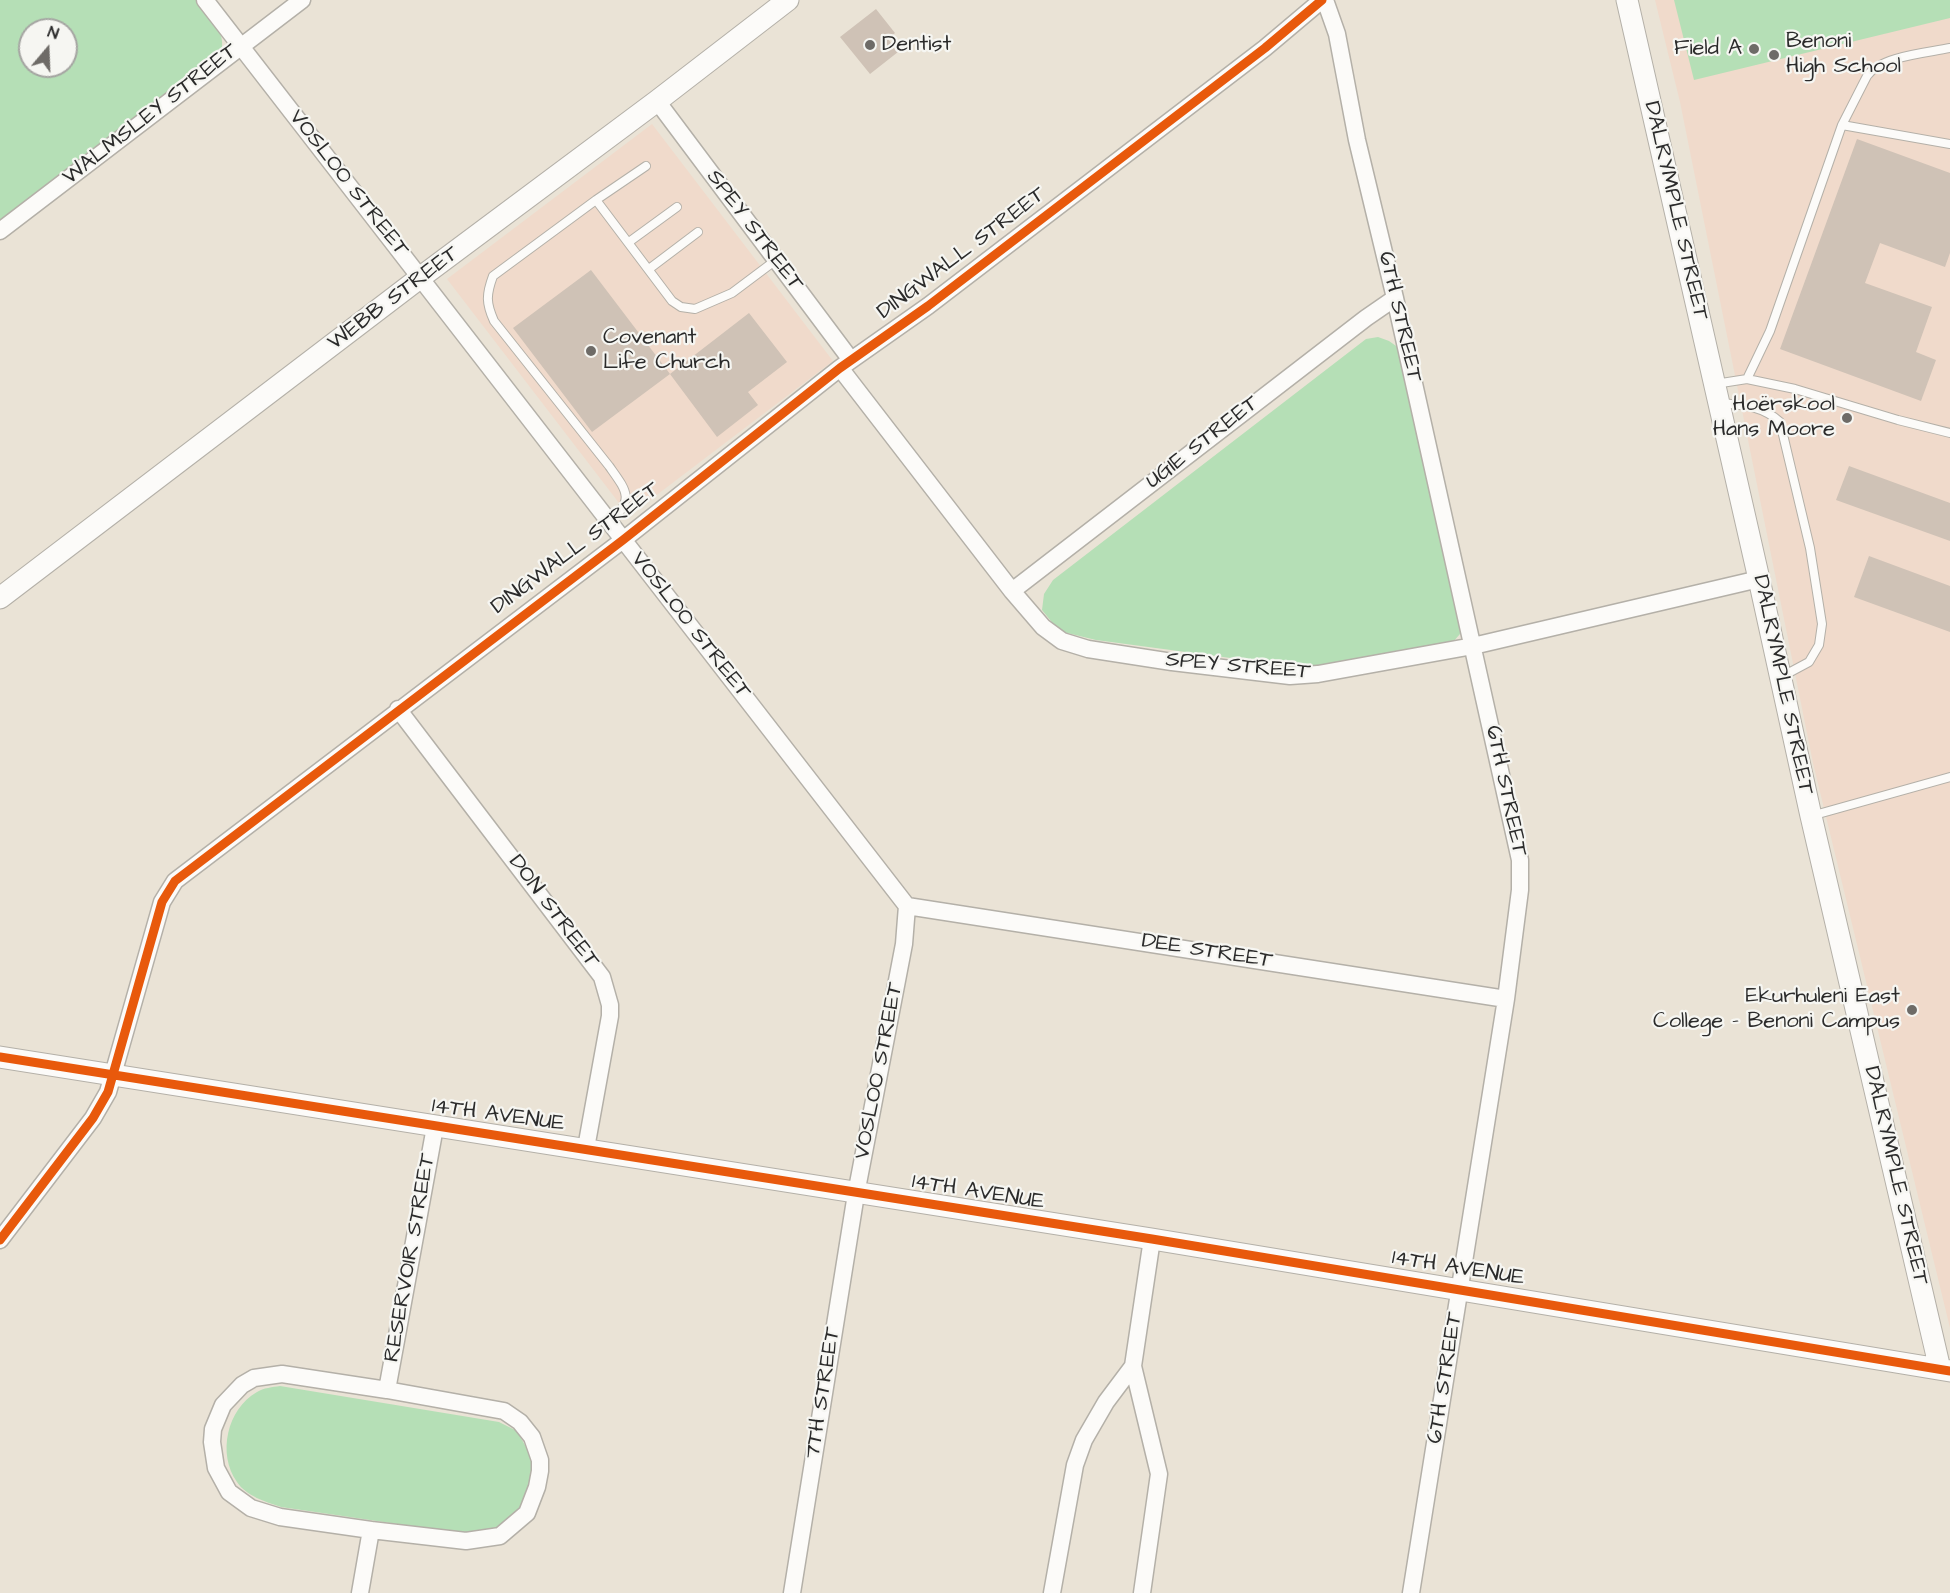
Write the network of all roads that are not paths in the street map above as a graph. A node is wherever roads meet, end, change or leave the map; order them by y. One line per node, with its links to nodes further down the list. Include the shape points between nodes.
1 (205, 0): 6 (street, VOSLOO STREET)
2 (302, 0): 6 (street, WALMSLEY STREET)
3 (788, 0): 8 (street, WEBB STREET)
4 (1324, 0): 20 (street, 6TH STREET, via 1337,34 1357,140); 21 (street, DINGWALL STREET, via 928,306)
5 (1627, 0): 23 (street, DALRYMPLE STREET)
6 (240, 46): 14 (street, WALMSLEY STREET); 19 (street, VOSLOO STREET)
7 (1950, 48): 9 (lane, via 1890,61 1873,70)
8 (657, 101): 17 (street, SPEY STREET); 19 (street, WEBB STREET)
9 (1842, 126): 10 (lane); 22 (lane, via 1770,332)
10 (1950, 144)
11 (646, 166): 12 (lane)
12 (596, 200): 16 (lane); 25 (lane, via 493,276 487,305 494,321 625,489 625,504)
13 (677, 207): 16 (lane)
14 (0, 231)
15 (698, 232): 18 (lane)
16 (628, 242): 18 (lane)
17 (776, 260): 18 (lane, via 732,293 695,309 672,301); 21 (street, SPEY STREET)
18 (649, 269)
19 (421, 278): 25 (street, VOSLOO STREET); 29 (street, WEBB STREET)
20 (1395, 298): 28 (street, UGIE STREET); 30 (street, 6TH STREET)
21 (845, 364): 26 (street, DINGWALL STREET); 28 (street, SPEY STREET)
22 (1747, 379): 23 (lane); 24 (lane)
23 (1717, 393): 27 (street, DALRYMPLE STREET); 31 (lane, via 1763,410 1784,431 1822,624 1819,645 1809,662)
24 (1950, 433)
25 (609, 522): 26 (street, VOSLOO STREET)
26 (623, 540): 32 (street, DINGWALL STREET); 35 (street, VOSLOO STREET)
27 (1759, 579): 30 (street, SPEY STREET); 31 (street, DALRYMPLE STREET)
28 (1012, 591): 30 (street, SPEY STREET, via 1043,627 1062,641 1088,650 1172,662 1290,676 1318,675)
29 (0, 598)
30 (1473, 646): 36 (street, 6TH STREET, via 1520,860 1520,890)
31 (1781, 678): 34 (street, DALRYMPLE STREET)
32 (398, 709): 38 (street, DINGWALL STREET, via 175,881 162,902); 40 (street, DON STREET, via 602,977 610,1016)
33 (1950, 777): 34 (lane)
34 (1810, 816): 46 (street, DALRYMPLE STREET)
35 (907, 906): 36 (street, DEE STREET); 41 (street, VOSLOO STREET, via 904,944)
36 (1506, 999): 44 (street, 6TH STREET)
37 (0, 1057): 38 (street, 14TH AVENUE)
38 (114, 1074): 39 (street, 14TH AVENUE); 43 (street, DINGWALL STREET, via 93,1118)
39 (435, 1127): 40 (street, 14TH AVENUE); 47 (street, RESERVOIR STREET)
40 (586, 1148): 41 (street, 14TH AVENUE)
41 (856, 1194): 42 (street, 14TH AVENUE); 50 (street, 7TH STREET)
42 (1152, 1239): 44 (street, 14TH AVENUE); 45 (street)
43 (0, 1240)
44 (1460, 1289): 46 (street, 14TH AVENUE); 53 (street, 6TH STREET)
45 (1132, 1366): 51 (street, via 1084,1440 1075,1465); 52 (street, via 1159,1474)
46 (1945, 1370)
47 (387, 1390): 48 (street, RESERVOIR STREET, via 504,1411 532,1437 540,1471 527,1513 500,1536 466,1541); 48 (street, RESERVOIR STREET, via 282,1374 254,1378 223,1405 213,1429 212,1454 221,1480 229,1492 251,1508 280,1517)
48 (371, 1530): 49 (street)
49 (360, 1593)
50 (792, 1593)
51 (1052, 1593)
52 (1142, 1593)
53 (1411, 1593)

